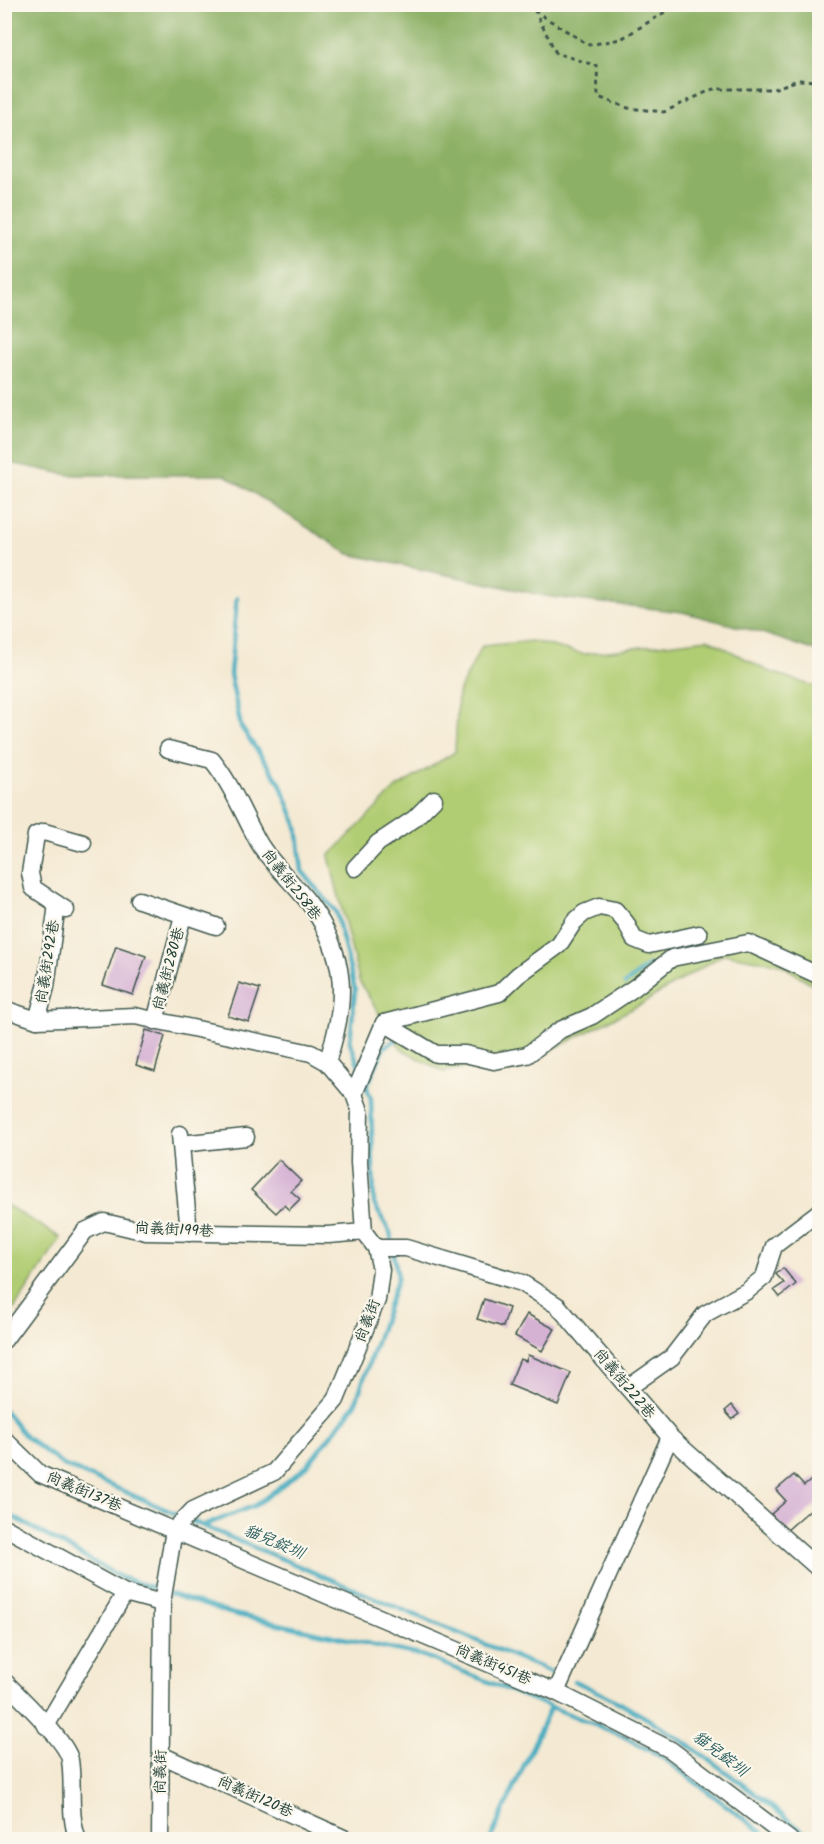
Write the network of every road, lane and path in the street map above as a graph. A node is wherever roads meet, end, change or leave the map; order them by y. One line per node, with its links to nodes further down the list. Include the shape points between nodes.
1 (529, 4): 3 (path)
2 (678, 4): 3 (path, via 621,39 589,45)
3 (534, 9): 4 (path, via 556,53 597,66 598,97 628,108 664,112 713,89 773,89 798,80)
4 (819, 81)
5 (168, 749): 18 (street, 尚義街258巷, via 212,760 225,776 260,844 329,935 339,966 342,1000 339,1027)
6 (434, 799): 8 (street, via 414,819 378,843)
7 (83, 843): 15 (street, 尚義街292巷, via 44,832 36,836 30,873 33,888 61,907)
8 (355, 868)
9 (139, 900): 10 (street)
10 (183, 916): 11 (street); 16 (street, 尚義街280巷)
11 (216, 926)
12 (699, 934): 17 (street, via 649,945 634,939 615,910 599,907 584,913 559,945 499,993)
13 (819, 976): 17 (street, via 748,944 672,958 634,988 592,1016 560,1030 527,1055 494,1061 465,1054 436,1054)
14 (4, 1009): 15 (street)
15 (38, 1020): 16 (street, via 135,1016)
16 (155, 1021): 18 (street, via 311,1053)
17 (384, 1023): 19 (street)
18 (327, 1062): 19 (street)
19 (355, 1090): 22 (street, via 360,1112)
20 (246, 1137): 23 (street, via 180,1139)
21 (819, 1211): 26 (street, via 774,1246 764,1278 705,1314 672,1357)
22 (364, 1232): 23 (street, 尚義街199巷); 24 (street, 尚義街)
23 (189, 1233): 25 (street, 尚義街199巷, via 146,1232 104,1222 85,1232)
24 (376, 1248): 26 (street, 尚義街222巷, via 402,1248 522,1283 558,1306); 30 (street, 尚義街, via 381,1270 377,1300 336,1400 274,1472 193,1510)
25 (4, 1340)
26 (628, 1388): 27 (street, 尚義街222巷)
27 (670, 1437): 31 (street, 尚義街222巷); 35 (street)
28 (4, 1439): 30 (street, 尚義街137巷, via 40,1474)
29 (4, 1527): 32 (street)
30 (174, 1530): 33 (street, 尚義街); 35 (street, 尚義街451巷)
31 (819, 1570)
32 (125, 1593): 33 (street); 36 (street)
33 (162, 1603): 37 (street, 尚義街)
34 (4, 1680): 36 (street)
35 (556, 1692): 41 (street, 尚義街451巷, via 671,1750)
36 (46, 1726): 38 (street, via 70,1757 72,1825)
37 (161, 1755): 39 (street, 尚義街); 40 (street, 尚義街120巷)
38 (78, 1839)
39 (160, 1839)
40 (348, 1839)
41 (790, 1839)

